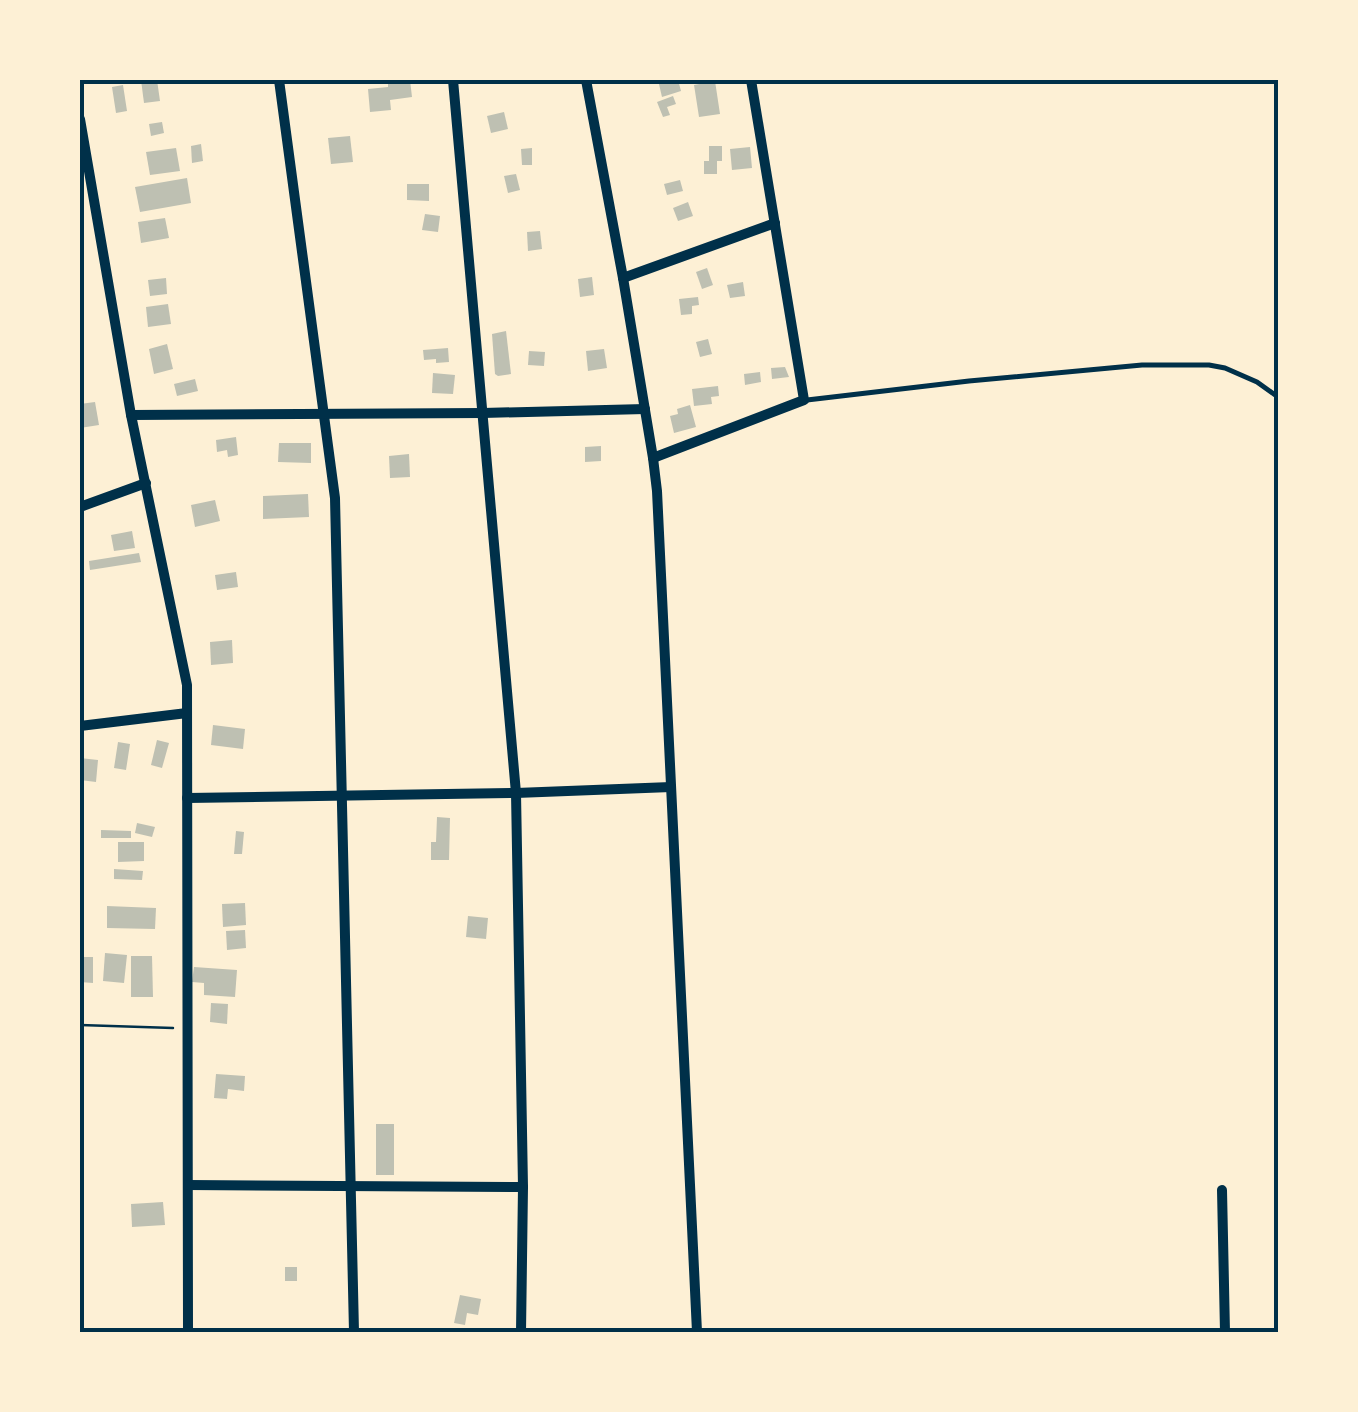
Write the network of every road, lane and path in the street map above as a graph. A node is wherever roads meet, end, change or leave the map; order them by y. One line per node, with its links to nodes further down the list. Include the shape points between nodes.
1 (279, 80): 13 (street)
2 (453, 80): 12 (street)
3 (603, 80): 5 (street)
4 (751, 80): 7 (street)
5 (587, 83): 8 (street)
6 (81, 126): 14 (street)
7 (775, 223): 8 (street); 10 (street)
8 (624, 278): 11 (street)
9 (1278, 397): 10 (lane, via 1225,368 1142,365)
10 (804, 400): 15 (street)
11 (645, 409): 12 (street); 15 (street)
12 (484, 413): 13 (street); 21 (street)
13 (324, 414): 14 (street); 22 (street, via 335,498)
14 (132, 415): 16 (street)
15 (654, 458): 20 (street)
16 (146, 483): 17 (street); 18 (street)
17 (80, 507)
18 (187, 713): 19 (street); 23 (street)
19 (80, 726)
20 (671, 787): 21 (street); 33 (street)
21 (516, 793): 22 (street); 28 (street)
22 (342, 794): 23 (street); 27 (street)
23 (187, 798): 25 (street)
24 (80, 1025): 25 (path)
25 (188, 1029): 26 (street)
26 (188, 1185): 27 (street); 30 (street)
27 (351, 1187): 28 (street); 31 (street)
28 (523, 1187): 32 (street)
29 (1222, 1190): 34 (street)
30 (188, 1332)
31 (354, 1332)
32 (522, 1332)
33 (697, 1332)
34 (1225, 1332)

